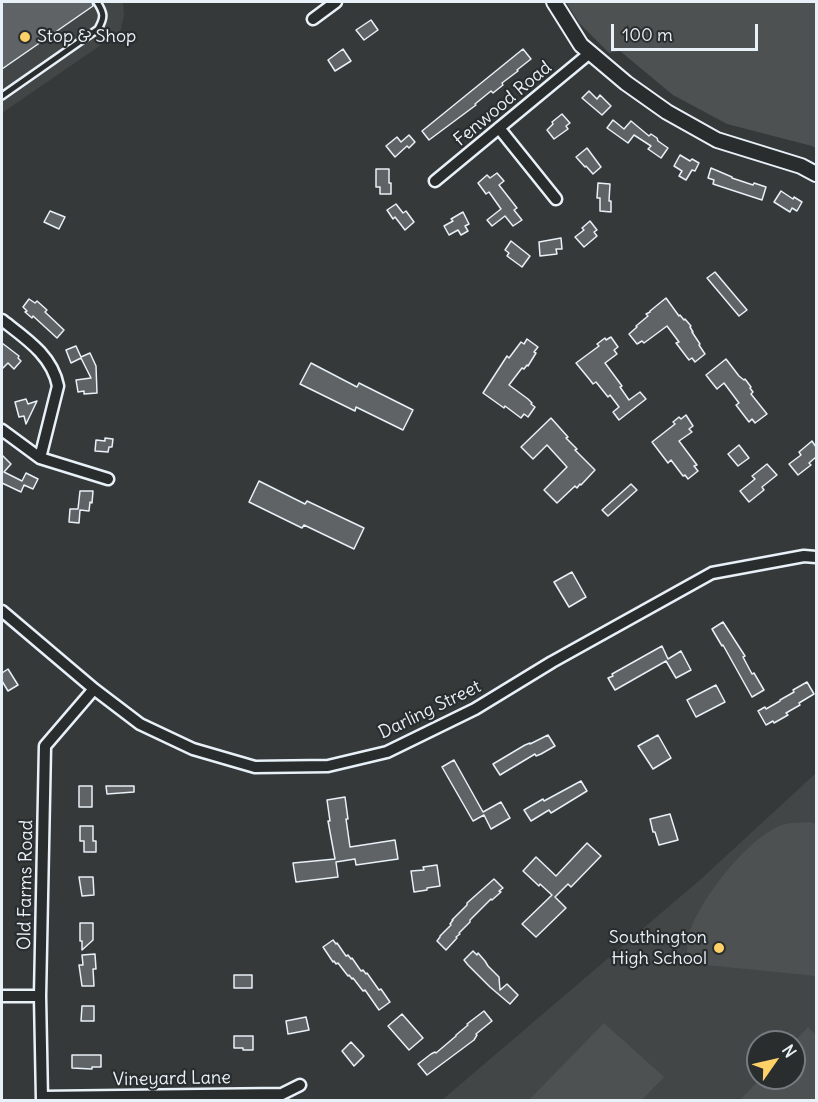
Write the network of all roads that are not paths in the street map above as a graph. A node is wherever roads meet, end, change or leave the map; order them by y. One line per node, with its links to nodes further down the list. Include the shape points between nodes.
1 (97, 2): 6 (lane, via 103,12 98,29)
2 (336, 2): 4 (street)
3 (554, 2): 5 (street, via 581,45)
4 (313, 19)
5 (591, 52): 7 (street, Fenwood Road); 8 (street, via 667,112 717,140)
6 (2, 96)
7 (499, 128): 9 (street, Fenwood Road); 10 (street)
8 (816, 174)
9 (435, 181)
10 (556, 199)
11 (2, 320): 13 (street, via 40,351 56,378)
12 (2, 430): 13 (street)
13 (40, 458): 14 (street)
14 (108, 479)
15 (816, 557): 17 (street, Darling Street, via 712,573 466,713 387,752 328,766 255,767 193,749 140,724)
16 (2, 610): 17 (street, Darling Street)
17 (94, 689): 19 (street, Old Farms Road, via 45,746)
18 (2, 996): 19 (street)
19 (40, 996): 21 (street, Old Farms Road)
20 (300, 1085): 21 (street, Vineyard Lane, via 282,1094)
21 (42, 1099)

